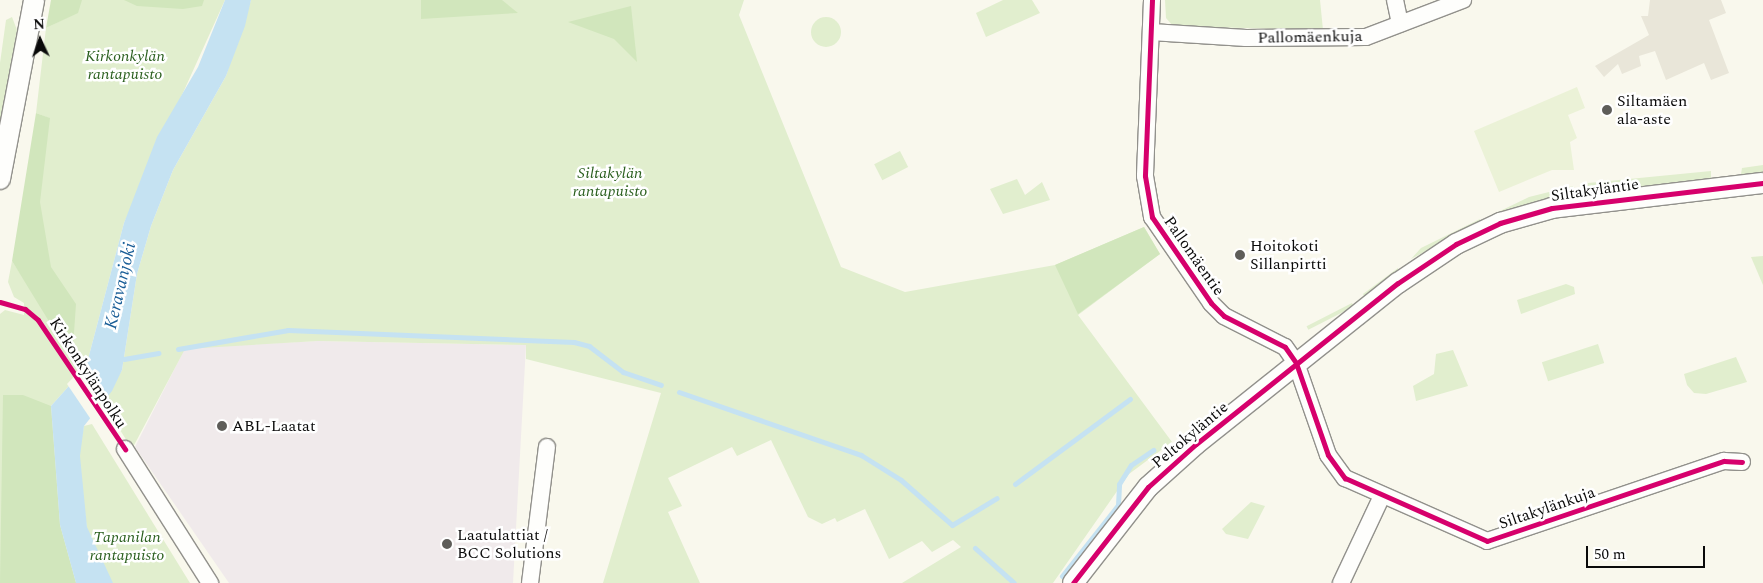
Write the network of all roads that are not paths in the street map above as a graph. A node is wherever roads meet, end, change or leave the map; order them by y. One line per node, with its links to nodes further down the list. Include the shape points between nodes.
1 (34, 0): 7 (street)
2 (1152, 0): 6 (street, Pallomäentie)
3 (1395, 0): 5 (street)
4 (1463, 0): 5 (street, Pallomäenkuja)
5 (1400, 24): 6 (street, Pallomäenkuja, via 1366,37 1246,38)
6 (1151, 32): 9 (street, Pallomäentie, via 1145,176 1152,217 1211,303 1224,316 1285,348)
7 (0, 179)
8 (1763, 183): 9 (street, Siltakyläntie, via 1583,202 1500,223 1444,251)
9 (1296, 363): 13 (street, Siltakylänkuja, via 1334,466 1345,478); 16 (street, Peltokyläntie, via 1148,487)
10 (546, 447): 15 (street)
11 (125, 450): 14 (street, Kirkonkylänpolku)
12 (1742, 462): 13 (street, Siltakylänkuja, via 1724,461 1487,541)
13 (1382, 496): 17 (street)
14 (210, 583)
15 (530, 583)
16 (1073, 583)
17 (1341, 583)

